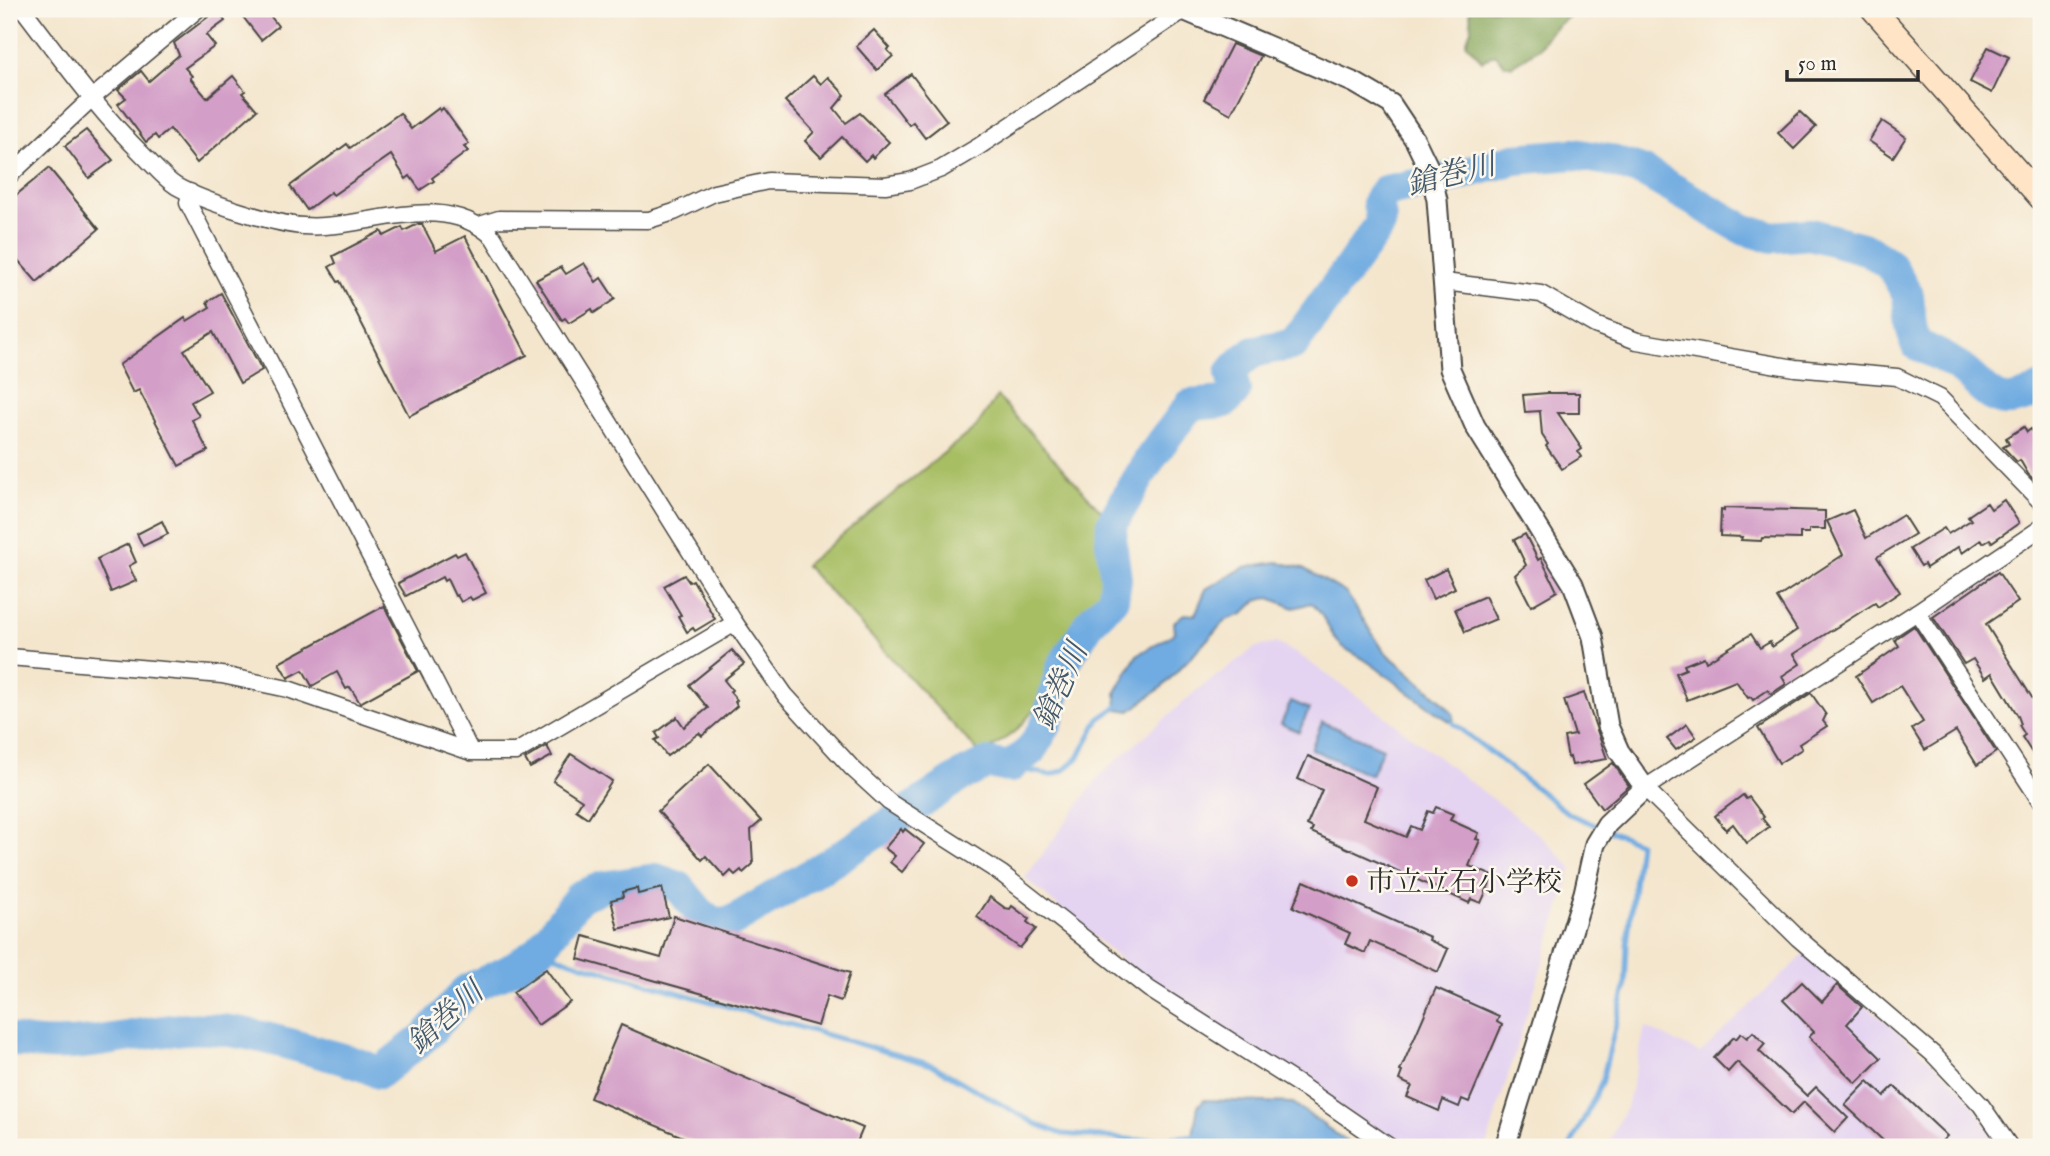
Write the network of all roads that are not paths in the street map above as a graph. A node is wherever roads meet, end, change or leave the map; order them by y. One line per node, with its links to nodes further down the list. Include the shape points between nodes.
1 (23, 9): 6 (street)
2 (198, 9): 6 (street)
3 (1182, 9): 5 (street); 10 (street, via 978,147 942,169 910,181 884,185 768,181 714,193 649,220 499,219)
4 (1873, 9): 9 (main road)
5 (1210, 14): 11 (street, via 1391,104 1431,173)
6 (91, 99): 7 (street); 8 (street, via 162,174)
7 (9, 176)
8 (190, 192): 10 (street, via 305,227 399,214 457,215); 17 (street, via 188,203)
9 (2041, 198)
10 (481, 225): 15 (street, via 493,237)
11 (1444, 282): 12 (street, via 1541,294 1595,325 1637,341 1795,368 1896,377 1940,398); 18 (street, via 1450,369 1475,426 1573,584 1593,637 1608,726)
12 (2041, 502)
13 (2041, 528): 14 (street)
14 (1917, 612): 18 (street); 19 (street)
15 (735, 623): 17 (street, via 516,752); 20 (street, via 785,695 889,802 1002,874 1149,989)
16 (9, 657): 17 (street, via 222,675 288,689)
17 (471, 752)
18 (1645, 788): 21 (street, via 1607,824 1595,844); 22 (street, via 1798,938 1933,1054 1981,1105)
19 (2041, 802)
20 (1390, 1147)
21 (1505, 1147)
22 (2010, 1147)

